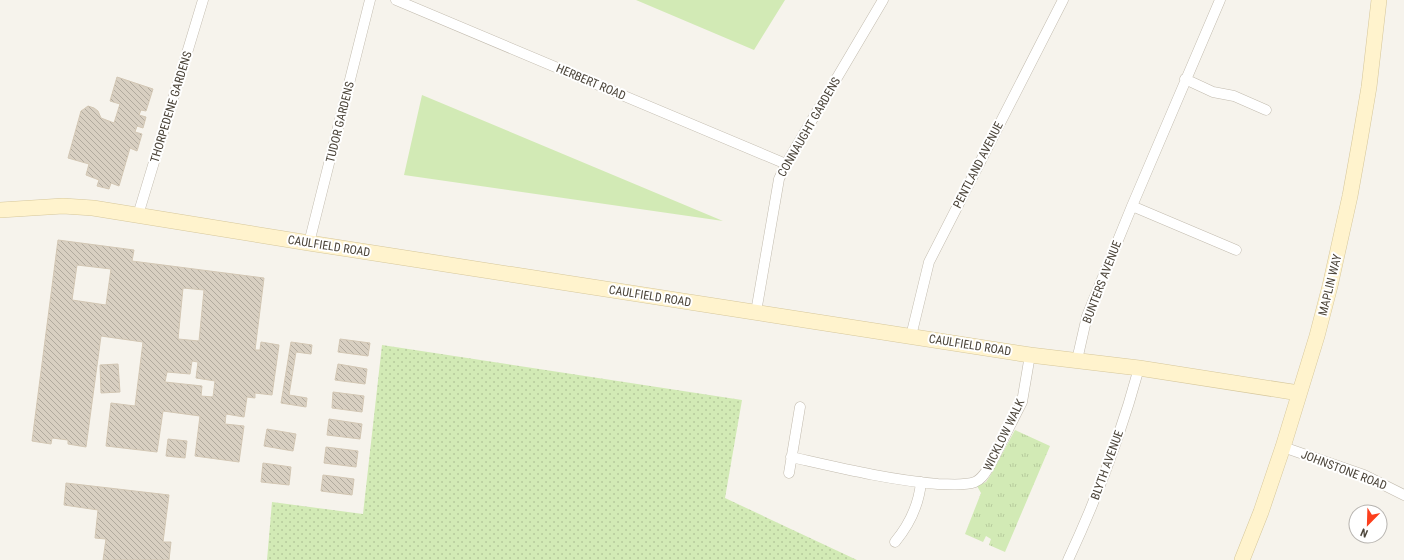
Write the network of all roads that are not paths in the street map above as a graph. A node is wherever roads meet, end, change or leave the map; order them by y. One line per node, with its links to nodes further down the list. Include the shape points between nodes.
1 (203, 0): 13 (street, THORPEDENE GARDENS)
2 (370, 0): 14 (street, TUDOR GARDENS)
3 (396, 0): 10 (street, HERBERT ROAD)
4 (883, 0): 10 (street, CONNAUGHT GARDENS)
5 (1063, 0): 17 (street, PENTLAND AVENUE, via 929,262)
6 (1220, 0): 8 (street, BUNTERS AVENUE)
7 (1379, 0): 21 (street, MAPLIN WAY, via 1369,87 1350,196 1317,336)
8 (1185, 80): 9 (street, via 1213,92 1234,96); 11 (street, BUNTERS AVENUE)
9 (1266, 110)
10 (786, 164): 16 (street, CONNAUGHT GARDENS, via 779,179)
11 (1132, 206): 15 (street); 19 (street, BUNTERS AVENUE, via 1087,316)
12 (0, 210): 13 (street, CAULFIELD ROAD, via 63,206)
13 (138, 215): 14 (street, CAULFIELD ROAD)
14 (309, 243): 16 (street, CAULFIELD ROAD)
15 (1236, 250)
16 (756, 312): 17 (street, CAULFIELD ROAD)
17 (911, 336): 18 (street, CAULFIELD ROAD)
18 (1030, 355): 19 (street, CAULFIELD ROAD); 26 (street, WICKLOW WALK, via 1022,402 983,477 964,484)
19 (1077, 360): 20 (street, CAULFIELD ROAD)
20 (1139, 368): 21 (street, CAULFIELD ROAD); 29 (street, BLYTH AVENUE, via 1126,416)
21 (1299, 393): 23 (street, MAPLIN WAY)
22 (800, 407): 24 (street)
23 (1283, 447): 27 (street, JOHNSTONE ROAD, via 1364,475); 30 (street, MAPLIN WAY)
24 (791, 457): 25 (street); 26 (street, WICKLOW WALK)
25 (789, 473)
26 (921, 482): 28 (street, via 920,495 909,531)
27 (1404, 495)
28 (895, 542)
29 (1068, 560)
30 (1242, 560)

